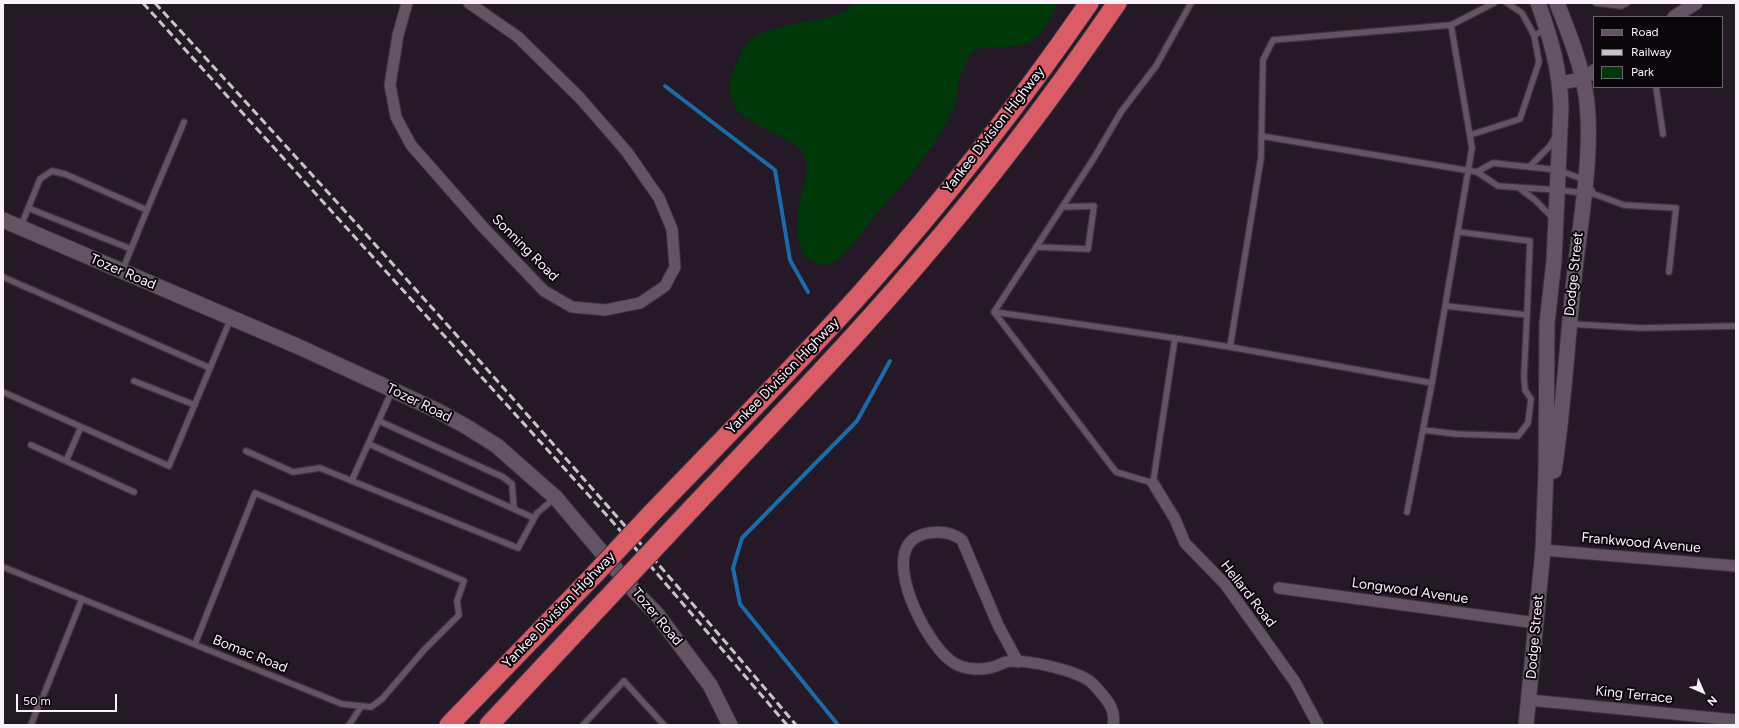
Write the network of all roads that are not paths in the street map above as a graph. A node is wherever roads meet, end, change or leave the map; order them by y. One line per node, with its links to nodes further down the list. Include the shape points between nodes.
1 (407, 3): 2 (street, Sonning Road, via 398,35 390,85 396,117 411,145 544,291 572,307 605,310 640,303 664,286 675,267 672,229 658,198 627,152 580,98 518,37)
2 (469, 3)
3 (1090, 3): 85 (highway, Yankee Division Highway, bridge, via 990,138 831,326)
4 (1117, 3): 76 (highway, Yankee Division Highway, bridge, via 1041,110 915,267)
5 (1191, 3): 31 (lane, via 1156,66 1121,112)
6 (1494, 3): 14 (lane)
7 (1507, 3): 15 (lane, via 1522,13)
8 (1538, 3): 15 (main road, Dodge Street)
9 (1557, 3): 16 (main road, Dodge Street, via 1579,61)
10 (1596, 3): 11 (lane, via 1622,6)
11 (1628, 3)
12 (1696, 3): 13 (street)
13 (1676, 16)
14 (1451, 25): 22 (lane); 23 (lane, via 1273,40 1263,60)
15 (1541, 32): 17 (main road, Dodge Street, via 1552,42); 22 (lane, via 1539,62 1520,119)
16 (1588, 75): 17 (street); 29 (main road, Dodge Street)
17 (1560, 83): 20 (main road, Dodge Street)
18 (1656, 88): 21 (lane)
19 (184, 122): 33 (lane)
20 (1561, 128): 24 (lane, via 1550,146); 25 (main road, Dodge Street)
21 (1663, 134)
22 (1470, 135): 26 (lane, via 1472,148)
23 (1261, 136): 26 (lane); 50 (lane, via 1261,158)
24 (1530, 166): 25 (lane); 27 (lane, via 1493,163)
25 (1558, 170): 29 (lane); 30 (main road, Dodge Street)
26 (1469, 171): 27 (lane); 37 (lane)
27 (1477, 172): 28 (lane, via 1498,186)
28 (1519, 188): 30 (lane); 35 (lane)
29 (1587, 189): 30 (lane); 41 (lane, via 1624,204 1676,208); 47 (main road, Dodge Street)
30 (1557, 190): 35 (main road, Dodge Street)
31 (1062, 207): 38 (lane); 38 (lane, via 1094,206 1088,249)
32 (28, 208): 33 (lane, via 40,179 52,172 64,174); 36 (lane); 39 (lane)
33 (147, 210): 39 (lane)
34 (3, 220): 36 (main road, Tozer Road)
35 (1556, 221): 71 (main road, Dodge Street, via 1548,323)
36 (20, 228): 40 (main road, Tozer Road)
37 (1459, 232): 43 (lane); 45 (lane, via 1530,241)
38 (1036, 247): 44 (lane)
39 (131, 249): 40 (lane)
40 (122, 271): 46 (main road, Tozer Road)
41 (1669, 272)
42 (3, 277): 51 (lane)
43 (1446, 306): 45 (lane); 53 (lane)
44 (994, 312): 49 (lane); 65 (lane, via 1116,472)
45 (1527, 315): 59 (lane, via 1524,376 1525,390 1531,399 1528,424 1518,436)
46 (231, 318): 51 (lane); 54 (main road, Tozer Road)
47 (1569, 324): 48 (lane, via 1641,328); 71 (main road, Dodge Street, via 1562,412)
48 (1736, 326)
49 (1175, 338): 50 (lane); 65 (lane)
50 (1230, 347): 53 (lane)
51 (210, 368): 56 (lane)
52 (134, 381): 56 (lane)
53 (1432, 383): 59 (lane)
54 (393, 390): 57 (lane); 67 (main road, Tozer Road, via 467,427 496,446)
55 (3, 392): 58 (lane)
56 (195, 405): 58 (lane, via 169,466)
57 (379, 420): 60 (lane); 68 (lane, via 503,477 512,484)
58 (81, 427): 63 (lane)
59 (1423, 430): 69 (lane)
60 (369, 444): 64 (lane); 68 (lane)
61 (31, 445): 63 (lane)
62 (246, 450): 64 (lane, via 293,472 320,468)
63 (66, 461): 66 (lane)
64 (352, 480): 70 (lane, via 518,548)
65 (1153, 483): 92 (street, Hellard Road, via 1175,519 1185,543 1225,584 1295,682)
66 (134, 492)
67 (556, 498): 70 (lane); 90 (main road, Tozer Road, via 656,614 710,685)
68 (514, 509): 70 (lane)
69 (1407, 512)
70 (534, 518)
71 (1543, 550): 72 (street, Frankwood Avenue); 77 (main road, Dodge Street)
72 (1736, 566)
73 (3, 567): 75 (lane, Bomac Road)
74 (1279, 588): 77 (street, Longwood Avenue)
75 (82, 599): 78 (lane, Bomac Road); 83 (lane)
76 (603, 603): 86 (highway, Yankee Division Highway); 87 (highway)
77 (1536, 624): 80 (main road, Dodge Street)
78 (194, 644): 81 (lane, Bomac Road, via 342,704); 81 (lane, Bomac Road, via 255,494 464,582 457,601 459,615 424,650 382,699 371,708)
79 (1018, 662): 79 (street, via 973,669 954,663 937,649 912,604 906,579 903,562 908,545 917,536 933,532 954,533 962,540 998,626); 91 (street, via 1069,671 1089,680 1111,705)
80 (1529, 700): 82 (street, King Terrace); 93 (main road, Dodge Street)
81 (361, 707): 84 (lane)
82 (1736, 720)
83 (31, 725)
84 (349, 725)
85 (449, 725)
86 (489, 725)
87 (501, 725)
88 (583, 725): 89 (lane, via 624,681)
89 (664, 725)
90 (730, 725)
91 (1113, 725)
92 (1318, 725)
93 (1526, 725)

